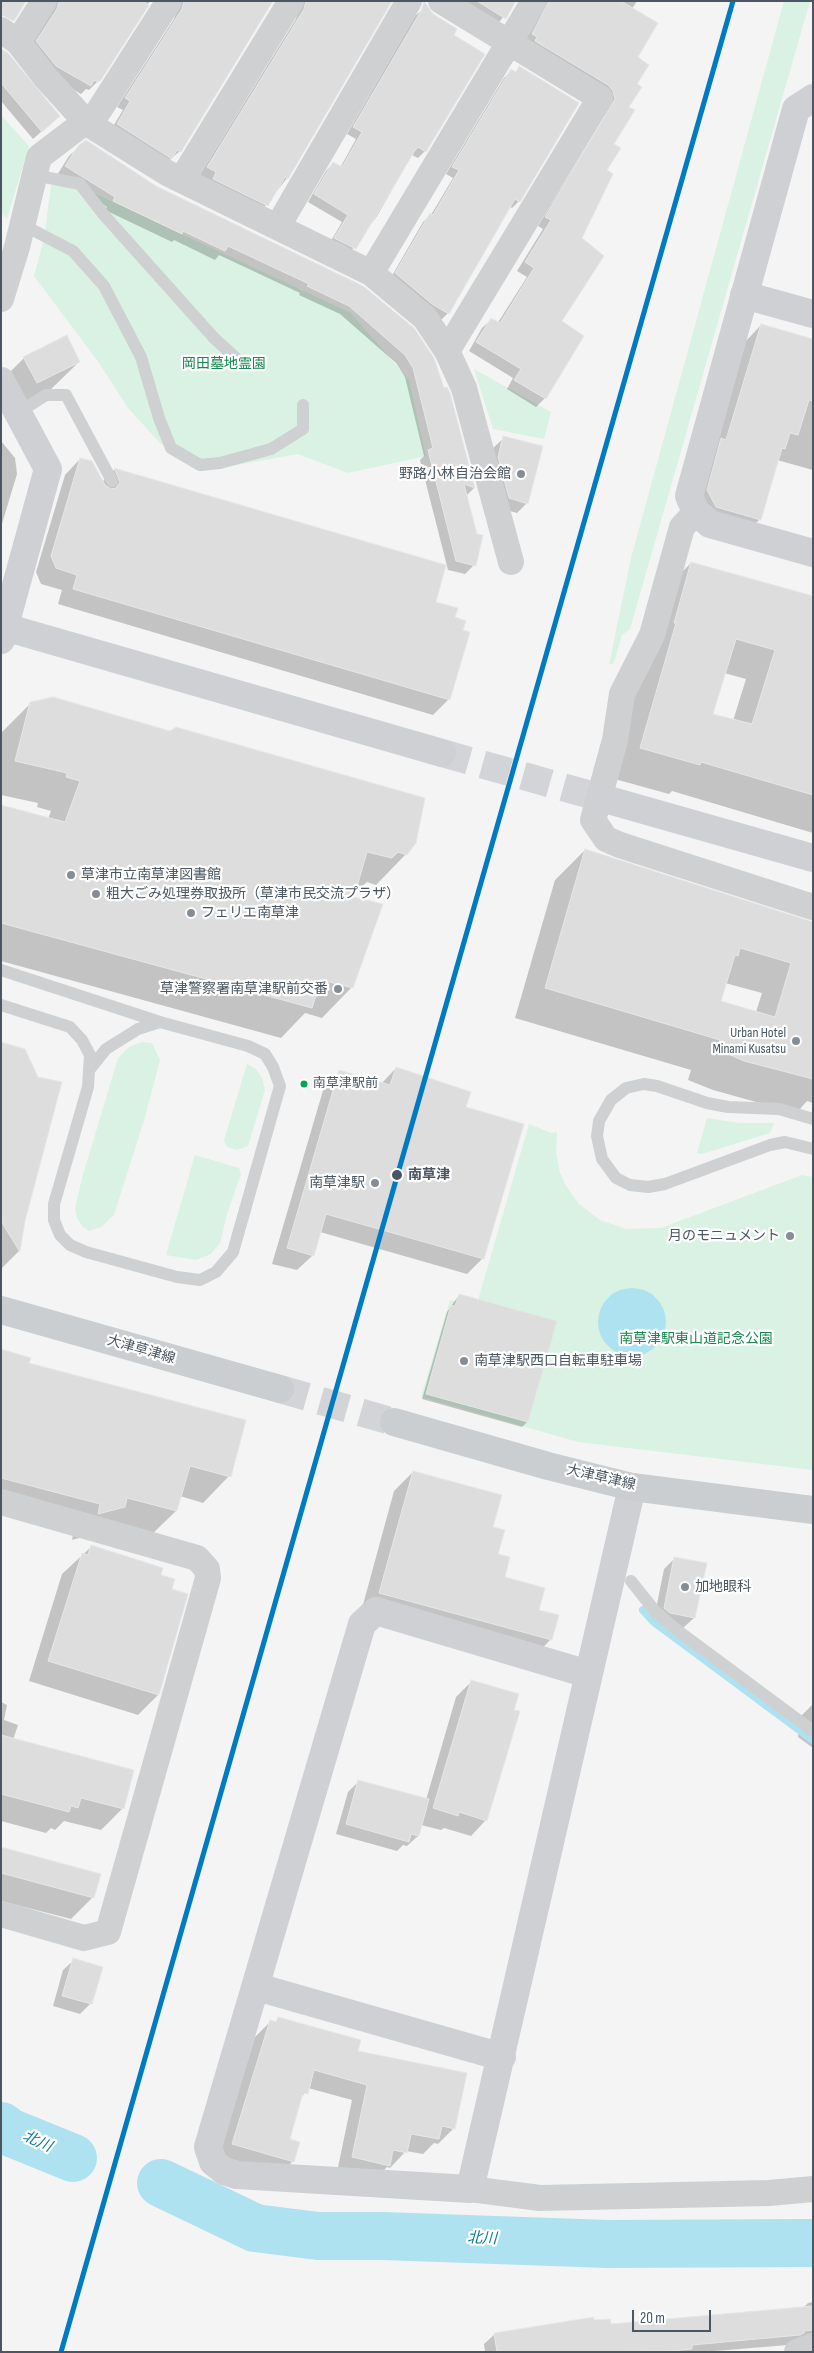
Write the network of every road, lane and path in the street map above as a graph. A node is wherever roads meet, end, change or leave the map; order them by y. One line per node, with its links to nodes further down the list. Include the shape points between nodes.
1 (44, 1): 7 (street)
2 (169, 1): 10 (street, via 98,112)
3 (291, 1): 12 (street)
4 (409, 1): 14 (street)
5 (441, 1): 8 (street)
6 (534, 1): 8 (street)
7 (10, 36): 10 (street)
8 (509, 43): 15 (street); 19 (street, via 600,98)
9 (813, 98): 16 (street, via 796,109)
10 (86, 123): 11 (street, via 39,157); 12 (street)
11 (34, 175): 13 (street); 20 (lane, via 80,184 116,229 214,338)
12 (182, 179): 14 (street)
13 (23, 224): 17 (street); 22 (lane, via 73,251 104,286 141,357 171,448 200,465 271,449 303,429)
14 (278, 226): 15 (street)
15 (371, 273): 19 (street, via 425,318)
16 (744, 295): 18 (street); 25 (street, via 690,487 689,496)
17 (1, 299)
18 (813, 314)
19 (446, 351): 27 (street, via 464,388)
20 (237, 359)
21 (1, 381): 23 (street)
22 (303, 405)
23 (18, 413): 24 (lane, via 46,395 66,395); 28 (street, via 48,469)
24 (112, 481)
25 (696, 512): 26 (street, via 710,524); 32 (street, via 682,527 652,635 622,694 615,740 594,820 606,839 620,845)
26 (813, 553)
27 (511, 562)
28 (2, 631): 29 (street)
29 (442, 753)
30 (612, 801): 31 (street)
31 (813, 858)
32 (813, 907)
33 (1, 970): 35 (lane)
34 (1, 1005): 36 (lane, via 70,1027 90,1055)
35 (160, 1022): 36 (lane, via 138,1029 106,1050); 36 (lane, via 248,1046 265,1054 274,1067 280,1086 233,1252 216,1272 200,1280 177,1277 86,1252 60,1235 54,1220 54,1204 88,1087)
36 (90, 1068)
37 (813, 1119): 38 (lane, via 779,1109 707,1103 644,1084 626,1088 611,1100 599,1121 597,1136 602,1159 616,1178 630,1185 648,1187 665,1184 770,1145 785,1142)
38 (813, 1149)
39 (1, 1310): 40 (main road, 大津草津線)
40 (280, 1389)
41 (394, 1422): 42 (main road, 大津草津線)
42 (632, 1487): 44 (main road, 大津草津線); 46 (street)
43 (1, 1502): 48 (street, via 197,1558 207,1569 208,1578 108,1932 84,1938)
44 (813, 1510)
45 (630, 1581): 47 (lane, via 654,1611 673,1627)
46 (588, 1674): 49 (street, via 376,1611 370,1615 362,1624); 50 (street)
47 (813, 1731)
48 (1, 1914)
49 (257, 1987): 50 (street); 51 (street, via 208,2147 212,2162 237,2175)
50 (502, 2057): 51 (street)
51 (470, 2189): 52 (street, via 540,2198 769,2193)
52 (813, 2189)
53 (813, 2346): 54 (street)
54 (797, 2352)

